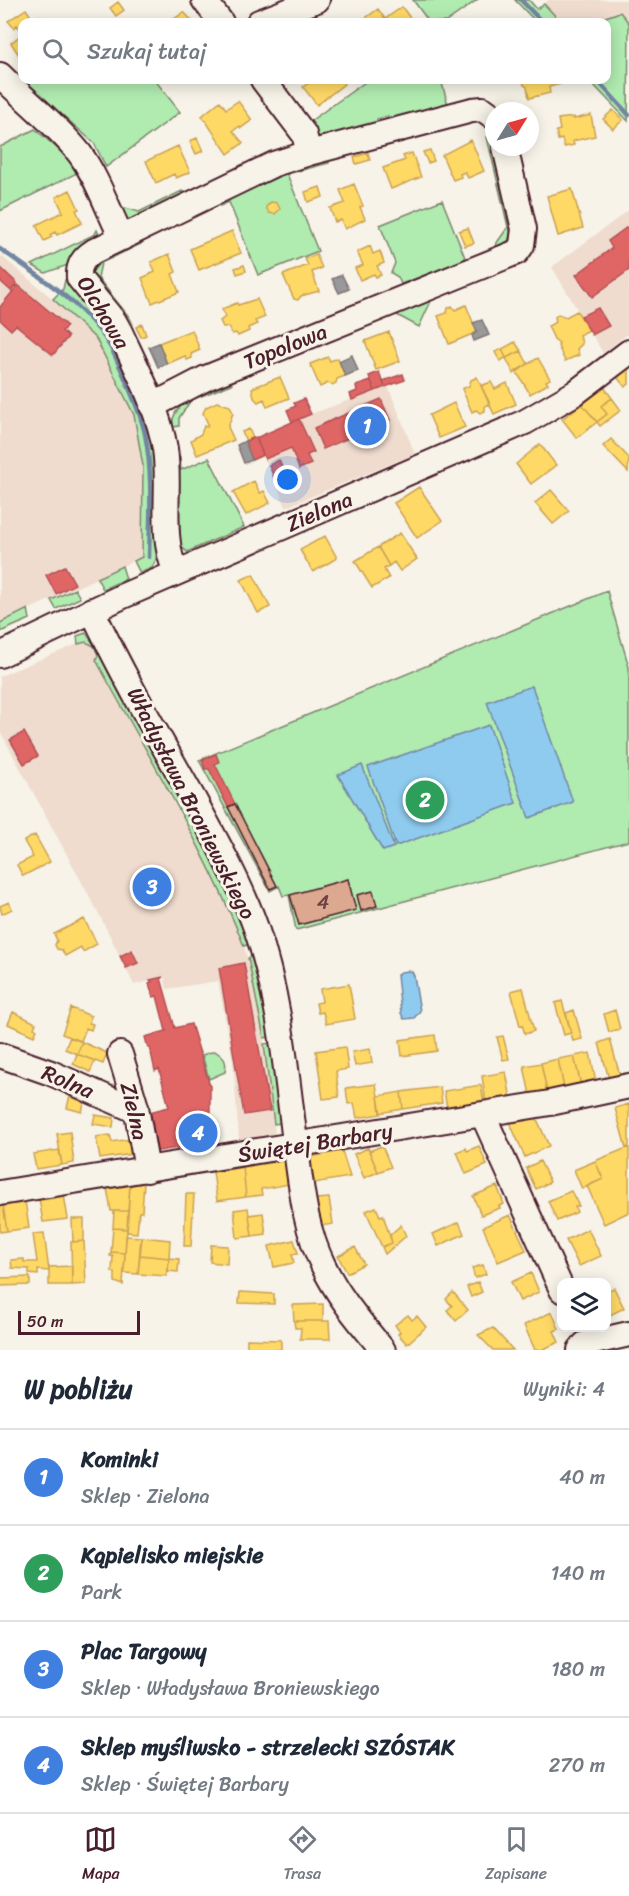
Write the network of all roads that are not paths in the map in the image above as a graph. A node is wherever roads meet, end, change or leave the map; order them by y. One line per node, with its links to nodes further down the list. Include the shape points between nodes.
1 (204, 0): 3 (street)
2 (317, 0): 4 (street)
3 (218, 18)
4 (270, 18)
5 (0, 75): 10 (street, via 81,156)
6 (266, 84): 8 (street, via 304,134)
7 (485, 110): 8 (street, Olchowa, via 472,110)
8 (309, 153): 10 (street, Olchowa, via 258,171)
9 (507, 156): 12 (street, Topolowa, via 524,229 522,245 512,255 206,378)
10 (122, 238): 12 (street, Olchowa, via 86,256 78,270 79,278 114,321)
11 (629, 352): 13 (street, Zielona, via 575,393 518,425)
12 (152, 406): 13 (street, via 165,448 169,556)
13 (176, 572): 14 (street, Zielona)
14 (92, 610): 15 (street, Zielona); 21 (street, Władysława Broniewskiego, via 217,843 256,928 271,976)
15 (0, 655)
16 (120, 1054): 19 (street, Zielna)
17 (0, 1055): 19 (street, Rolna, via 130,1108)
18 (629, 1086): 20 (street, Świętej Barbary)
19 (136, 1107): 22 (street, Zielna)
20 (483, 1115): 21 (street, Świętej Barbary); 24 (street)
21 (296, 1145): 22 (street, Świętej Barbary); 27 (street, Władysława Broniewskiego, via 308,1223 322,1265 346,1305)
22 (147, 1170): 23 (street, Świętej Barbary)
23 (0, 1193)
24 (557, 1281)
25 (629, 1334): 26 (street)
26 (583, 1343)
27 (383, 1350)

